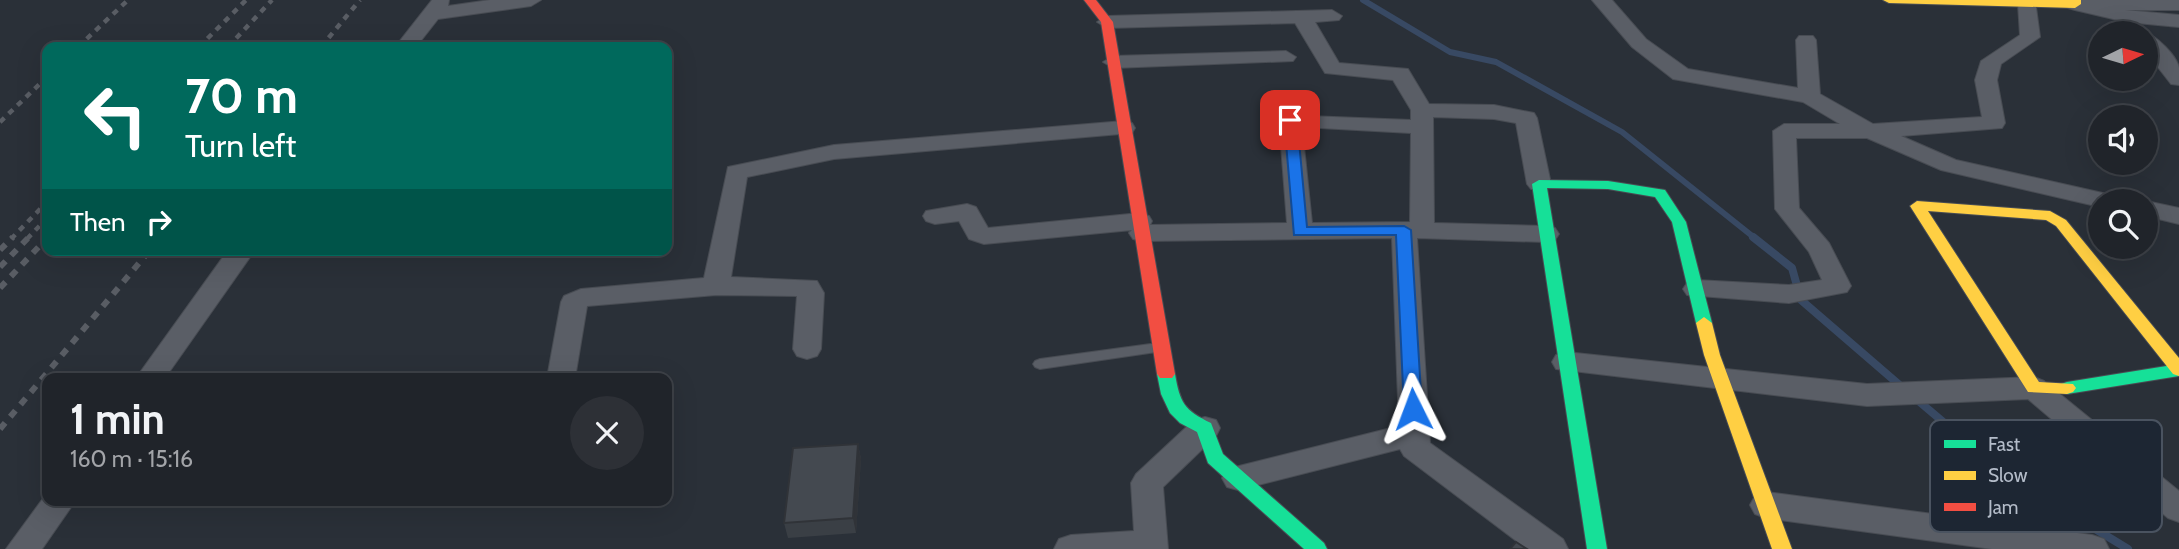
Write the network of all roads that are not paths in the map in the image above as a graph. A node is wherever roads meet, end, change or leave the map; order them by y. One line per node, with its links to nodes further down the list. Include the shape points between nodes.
1 (531, 0): 8 (street)
2 (1090, 0): 14 (street)
3 (1602, 0): 21 (street, via 1639,43 1681,74)
4 (1889, 0): 6 (street)
5 (2075, 2): 6 (street); 7 (street); 10 (street)
6 (2028, 4): 24 (street, via 2030,37 1991,61 1986,80 1994,123)
7 (2179, 4)
8 (438, 7): 16 (street)
9 (1332, 16): 11 (street)
10 (2126, 16): 12 (street); 13 (street)
11 (1302, 17): 14 (street); 22 (street, via 1332,69 1400,74)
12 (2130, 21)
13 (2179, 21)
14 (1107, 22): 19 (street)
15 (1806, 40): 21 (street)
16 (409, 42)
17 (2158, 54): 20 (street)
18 (1286, 57): 19 (street)
19 (1113, 62): 23 (street)
20 (2179, 79)
21 (1809, 97): 24 (street)
22 (1422, 119): 25 (street, via 1494,111 1526,118); 31 (street); 32 (street, via 1290,120)
23 (1124, 128): 30 (street); 35 (street, via 834,152 736,172)
24 (1870, 131): 26 (street, via 1949,165); 36 (street, via 1784,131 1787,209 1820,249 1838,286 1789,293)
25 (1539, 184): 33 (street); 36 (street, via 1608,185 1660,193 1679,222)
26 (2088, 197)
27 (2158, 212): 29 (street)
28 (935, 216): 30 (street, via 967,212 984,236)
29 (2179, 216)
30 (1141, 227): 32 (street); 37 (street)
31 (1413, 231): 32 (street); 33 (street); 48 (street)
32 (1300, 232)
33 (1546, 234): 39 (street)
34 (238, 256): 42 (street)
35 (716, 286): 38 (street, via 808,287); 43 (street, via 581,298 574,302)
36 (1696, 289): 44 (street)
37 (1162, 348): 40 (lane); 47 (street, via 1171,402 1184,418)
38 (807, 349)
39 (1566, 362): 44 (street); 61 (street)
40 (1040, 364)
41 (2179, 370): 45 (street, via 2066,388); 45 (street, via 2061,223 2050,216 1920,204 1917,206)
42 (154, 373)
43 (562, 373)
44 (1723, 382): 45 (street, via 1867,396); 51 (street)
45 (2034, 388): 46 (street)
46 (2072, 420)
47 (1205, 428): 49 (street, via 1215,458); 56 (street, via 1147,483)
48 (1414, 434): 49 (street); 60 (street, via 1415,448)
49 (1238, 478): 59 (street)
50 (2162, 495): 53 (street)
51 (1766, 505): 54 (street); 62 (street)
52 (55, 506): 57 (street)
53 (2179, 509)
54 (1930, 527)
55 (1966, 532): 63 (street)
56 (1151, 546): 58 (street)
57 (23, 549)
58 (1071, 549)
59 (1317, 549)
60 (1551, 549)
61 (1597, 549)
62 (1782, 549)
63 (2092, 549)

